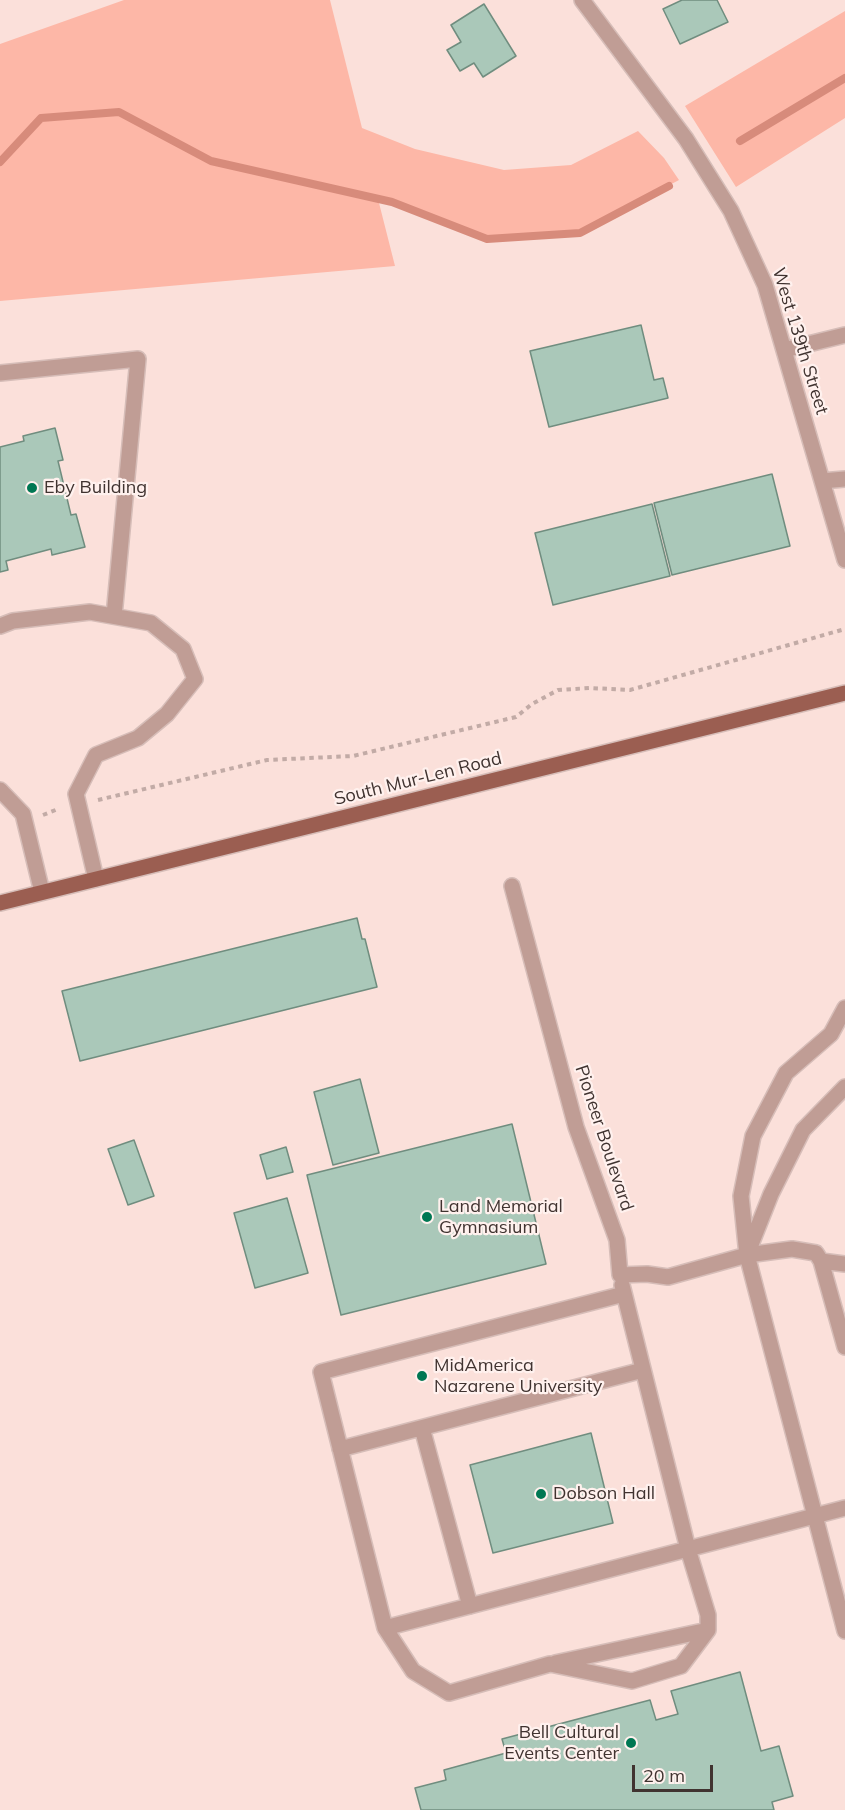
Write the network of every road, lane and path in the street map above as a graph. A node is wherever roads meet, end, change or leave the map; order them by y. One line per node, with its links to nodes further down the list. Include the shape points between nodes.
1 (582, 0): 3 (street, West 139th Street, via 686,139 731,211 765,285)
2 (845, 334): 3 (street)
3 (784, 350): 6 (street, West 139th Street)
4 (0, 373): 8 (street, via 138,359)
5 (845, 480): 6 (street)
6 (822, 481): 7 (street, West 139th Street)
7 (845, 560)
8 (114, 616): 9 (street, via 90,612); 13 (street, via 151,623 183,649 195,679 167,714 138,738 96,755 76,794)
9 (0, 626)
10 (845, 629): 13 (path, via 630,690 558,690 516,717 352,756 267,760)
11 (845, 693): 15 (main road, South Mur-Len Road)
12 (0, 790): 14 (street, via 23,814)
13 (78, 804): 14 (path, via 52,810); 15 (street)
14 (26, 825): 17 (street)
15 (96, 879): 17 (main road, South Mur-Len Road)
16 (512, 886): 24 (street, Pioneer Boulevard, via 576,1127 617,1240)
17 (42, 892): 18 (main road, South Mur-Len Road)
18 (0, 903)
19 (845, 1008): 21 (street, via 831,1034 786,1073 753,1136 741,1196)
20 (845, 1087): 21 (street, via 803,1130 771,1194)
21 (747, 1255): 22 (street, via 792,1249 816,1253); 24 (street, via 668,1277); 31 (street)
22 (821, 1261): 23 (street); 26 (street)
23 (845, 1264)
24 (620, 1275): 25 (street, Pioneer Boulevard)
25 (624, 1294): 27 (street, Pioneer Boulevard); 29 (street, via 321,1372)
26 (845, 1347)
27 (643, 1370): 28 (street); 32 (street, Pioneer Boulevard)
28 (422, 1428): 29 (street); 33 (street)
29 (340, 1449): 34 (street)
30 (845, 1508): 31 (street)
31 (815, 1515): 32 (street); 36 (street)
32 (688, 1549): 33 (street); 35 (street, Pioneer Boulevard, via 708,1615)
33 (470, 1606): 34 (street)
34 (385, 1628): 37 (street, via 413,1671 449,1693)
35 (708, 1629): 37 (street); 37 (street, via 681,1666 632,1681)
36 (845, 1631)
37 (550, 1664)

